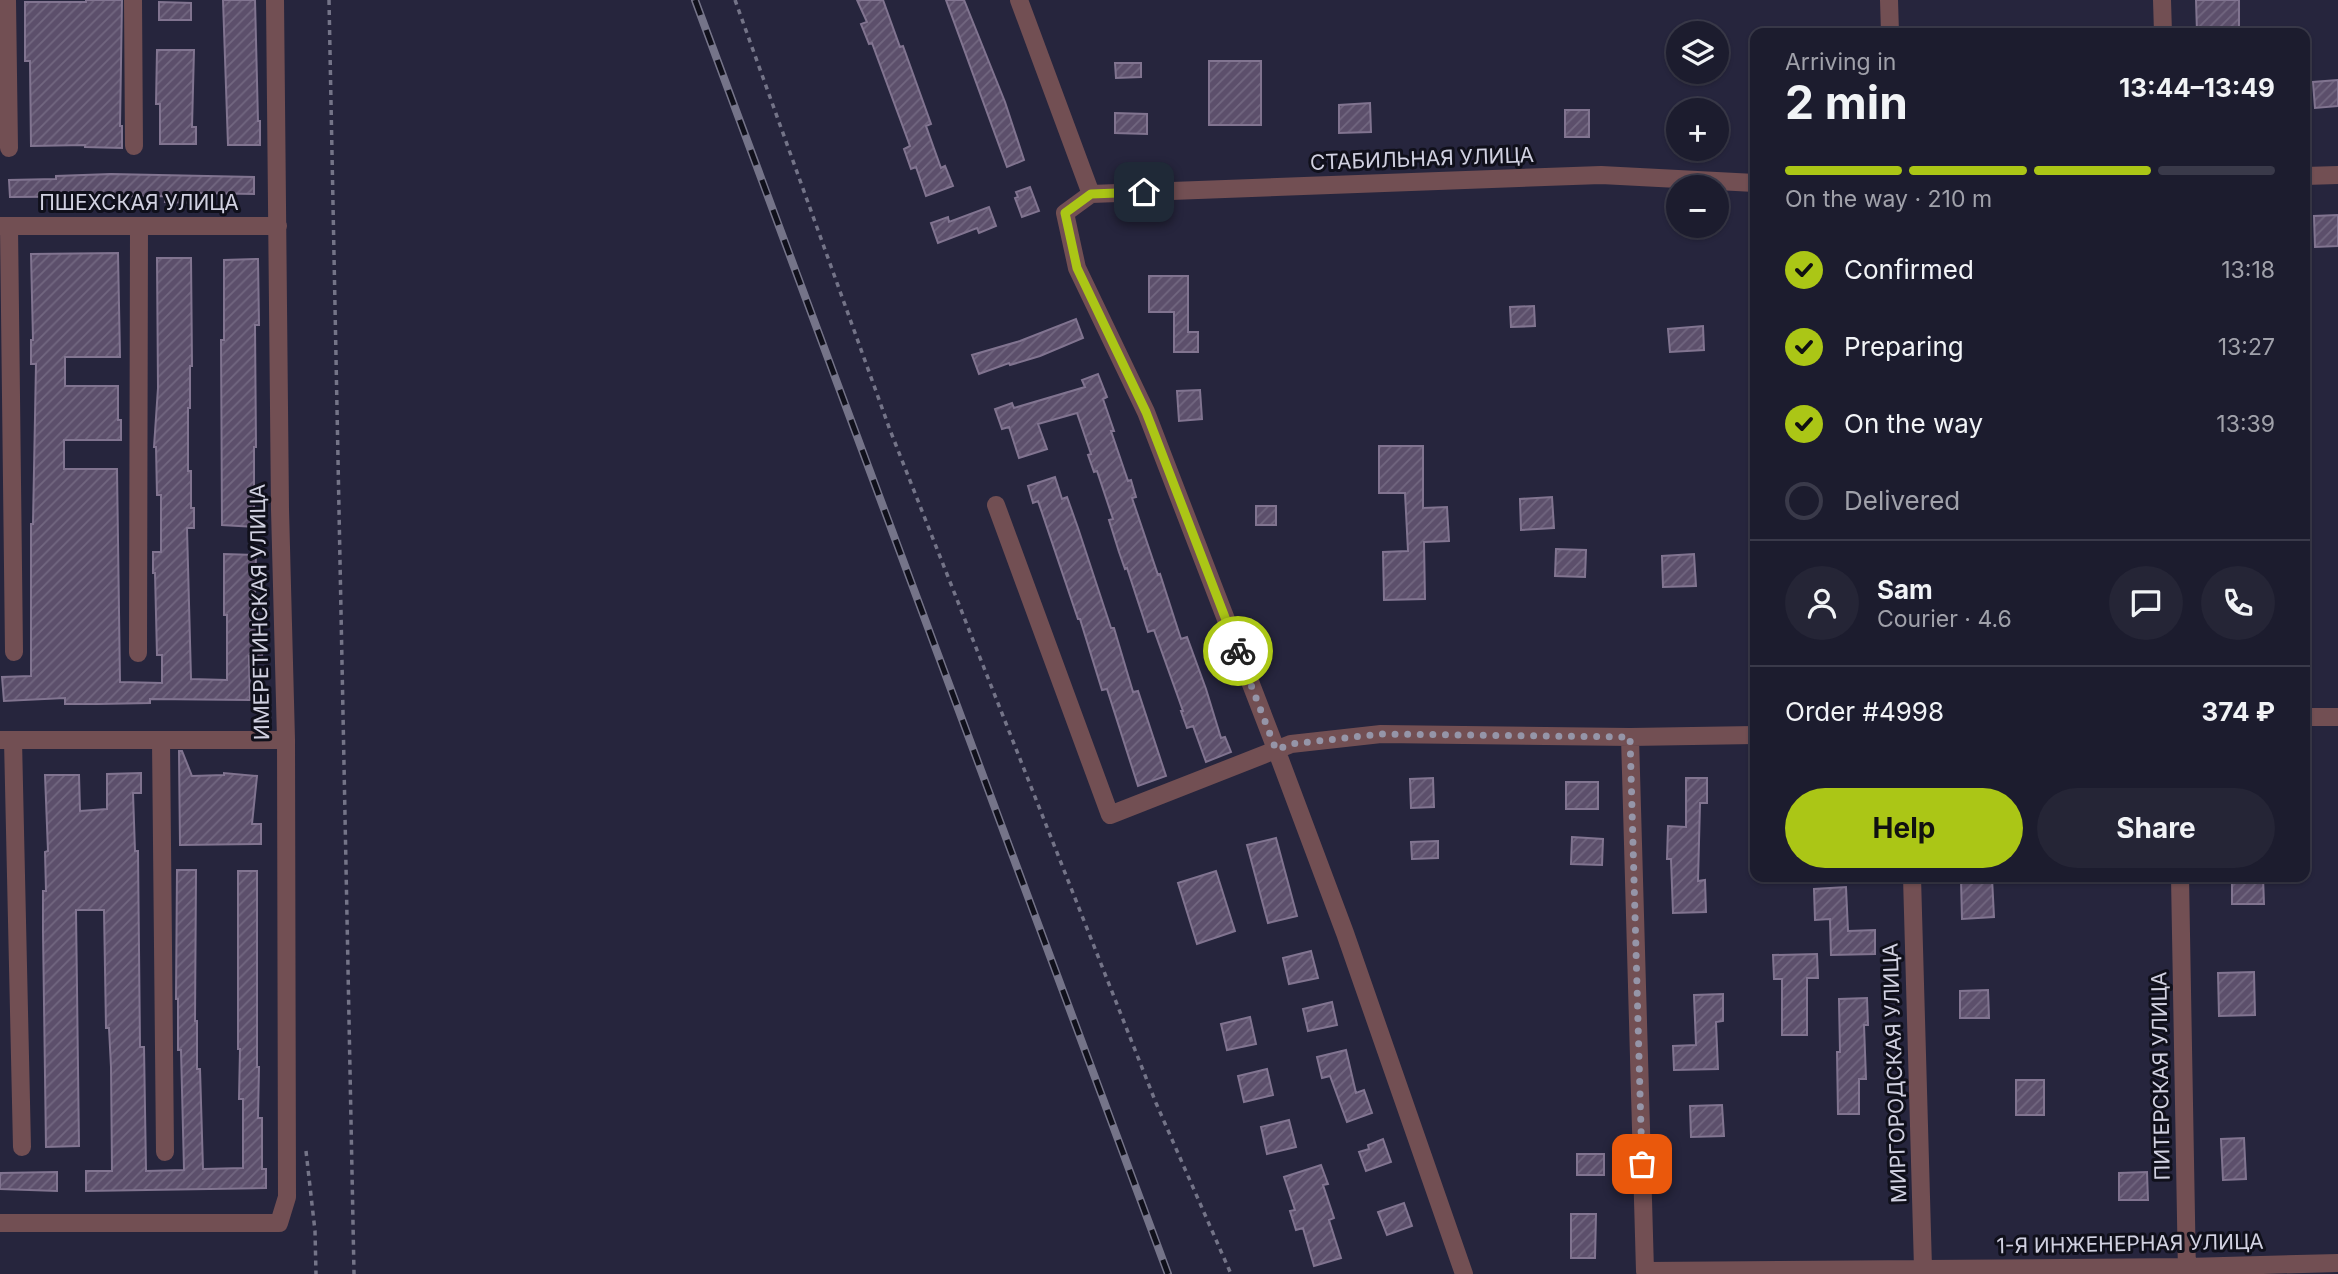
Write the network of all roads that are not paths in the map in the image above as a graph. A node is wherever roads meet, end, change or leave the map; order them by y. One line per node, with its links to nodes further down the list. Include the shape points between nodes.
1 (7, 0): 10 (street)
2 (133, 0): 9 (street)
3 (275, 0): 17 (street, ИМЕРЕТИНСКАЯ УЛИЦА)
4 (1019, 0): 14 (street)
5 (1889, 0): 7 (street)
6 (2162, 0): 8 (street)
7 (1890, 28)
8 (2163, 28)
9 (134, 146)
10 (9, 148)
11 (2310, 176): 12 (street)
12 (2338, 176)
13 (1750, 183): 14 (street, СТАБИЛЬНАЯ УЛИЦА, via 1601,176)
14 (1091, 194): 28 (street, via 1065,213 1077,268 1146,412)
15 (5, 226): 16 (street, ПШЕХСКАЯ УЛИЦА); 19 (street)
16 (139, 226): 17 (street, ПШЕХСКАЯ УЛИЦА); 20 (street)
17 (278, 226): 27 (street, ИМЕРЕТИНСКАЯ УЛИЦА)
18 (996, 505): 28 (street, via 1110,815)
19 (14, 652)
20 (138, 653)
21 (2310, 717): 22 (street)
22 (2338, 717)
23 (1750, 735): 24 (street)
24 (1630, 737): 28 (street, via 1381,734 1291,744); 35 (street, 1-Я ИНЖЕНЕРНАЯ УЛИЦА, via 1645,1271)
25 (6, 740): 26 (street); 31 (street)
26 (161, 740): 27 (street); 32 (street)
27 (286, 740): 33 (street, ИМЕРЕТИНСКАЯ УЛИЦА, via 287,1197 279,1223)
28 (1276, 750): 37 (street)
29 (1912, 882): 35 (street, МИРГОРОДСКАЯ УЛИЦА)
30 (2180, 882): 36 (street, ПИТЕРСКАЯ УЛИЦА)
31 (22, 1147)
32 (165, 1152)
33 (0, 1223)
34 (2338, 1263): 36 (street, 1-Я ИНЖЕНЕРНАЯ УЛИЦА)
35 (1923, 1268): 36 (street, 1-Я ИНЖЕНЕРНАЯ УЛИЦА)
36 (2187, 1270)
37 (1464, 1274)

